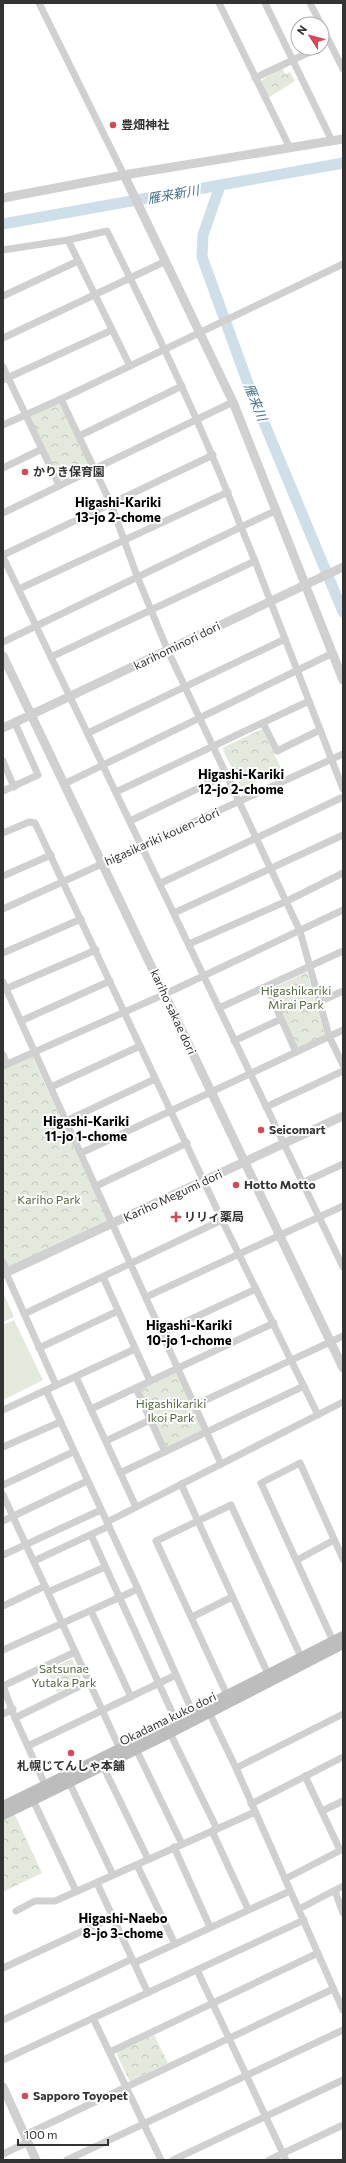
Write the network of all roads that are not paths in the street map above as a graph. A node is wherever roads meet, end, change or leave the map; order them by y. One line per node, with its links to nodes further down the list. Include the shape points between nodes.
1 (39, 3): 14 (street)
2 (219, 3): 10 (street)
3 (265, 3): 8 (street)
4 (310, 3): 5 (street)
5 (316, 16)
6 (330, 42): 9 (street)
7 (301, 56): 8 (street)
8 (293, 60): 10 (street); 12 (street)
9 (343, 69)
10 (255, 78): 13 (street)
11 (343, 139): 12 (street)
12 (332, 141): 13 (street)
13 (290, 148): 14 (street)
14 (124, 175): 15 (street); 19 (street)
15 (3, 198)
16 (68, 240): 17 (street); 18 (street); 21 (street, via 107,231)
17 (3, 250)
18 (78, 261): 22 (street); 23 (street)
19 (166, 261): 21 (street); 25 (street)
20 (343, 264): 25 (street)
21 (130, 278): 22 (street); 27 (street)
22 (96, 295): 24 (street); 26 (street)
23 (3, 296)
24 (112, 330): 28 (street); 30 (street)
25 (201, 333): 27 (street); 33 (street)
26 (3, 338)
27 (166, 349): 28 (street); 31 (street)
28 (130, 366): 32 (street)
29 (3, 367): 30 (street)
30 (5, 379): 34 (street)
31 (182, 386): 35 (street); 37 (street)
32 (61, 399): 34 (street); 37 (street)
33 (234, 402): 35 (street); 45 (street)
34 (26, 415): 36 (street); 38 (street)
35 (197, 419): 39 (street); 41 (street)
36 (3, 426)
37 (79, 436): 41 (street)
38 (42, 449): 40 (street); 42 (street)
39 (213, 454): 43 (street); 44 (street)
40 (3, 468)
41 (94, 468): 42 (street); 44 (street)
42 (59, 485): 46 (street)
43 (228, 492): 47 (street); 48 (street)
44 (111, 504): 48 (street); 49 (street)
45 (277, 510): 47 (street); 53 (street)
46 (3, 513)
47 (241, 527): 50 (street); 52 (street)
48 (124, 540): 52 (street); 54 (street)
49 (3, 556): 54 (street)
50 (255, 561): 55 (street); 56 (street)
51 (342, 567): 53 (street, karihominori dori)
52 (138, 576): 56 (street); 57 (street)
53 (306, 585): 55 (street, karihominori dori); 61 (street)
54 (19, 589): 57 (street)
55 (270, 602): 58 (street); 60 (street, karihominori dori)
56 (151, 610): 60 (street); 63 (street)
57 (37, 627): 59 (street); 63 (street)
58 (285, 639): 64 (street); 66 (street)
59 (3, 642)
60 (168, 651): 66 (street); 67 (street, karihominori dori)
61 (333, 653): 64 (street); 65 (street)
62 (3, 656): 69 (street, kariho sakae dori)
63 (51, 657): 67 (street)
64 (297, 671): 68 (street); 70 (street)
65 (343, 680)
66 (187, 687): 70 (street); 75 (street)
67 (72, 697): 69 (street, karihominori dori); 75 (street)
68 (309, 701): 72 (street); 74 (street)
69 (32, 716): 71 (street); 82 (street, kariho sakae dori)
70 (201, 718): 76 (street); 80 (street)
71 (14, 723): 73 (street); 83 (street, via 38,775)
72 (263, 723): 74 (street, via 277,751); 76 (street)
73 (3, 728)
74 (320, 730): 78 (street)
75 (88, 733): 80 (street)
76 (214, 746): 81 (street); 86 (street)
77 (343, 754): 78 (street, higasikariki kouen-dori)
78 (332, 759): 84 (street); 88 (street, higasikariki kouen-dori)
79 (3, 761): 83 (street)
80 (103, 764): 82 (street); 86 (street)
81 (228, 774): 88 (street); 89 (street)
82 (64, 784): 95 (street, kariho sakae dori)
83 (14, 786): 85 (street)
84 (343, 789)
85 (3, 791)
86 (116, 792): 89 (street)
87 (343, 797): 92 (street)
88 (240, 801): 92 (street); 93 (street, higasikariki kouen-dori)
89 (130, 821): 93 (street)
90 (3, 833): 94 (street, via 35,822)
91 (343, 835): 96 (street)
92 (257, 837): 96 (street); 100 (street)
93 (142, 846): 95 (street, higasikariki kouen-dori); 100 (street)
94 (51, 855): 98 (street); 99 (street)
95 (102, 864): 99 (street, higasikariki kouen-dori); 118 (street, kariho sakae dori)
96 (272, 869): 101 (street); 104 (street)
97 (343, 873): 101 (street)
98 (3, 876)
99 (63, 881): 102 (street, higasikariki kouen-dori); 105 (street)
100 (160, 883): 104 (street)
101 (287, 901): 106 (street); 107 (street)
102 (3, 909)
103 (343, 910): 106 (street)
104 (174, 913): 107 (street)
105 (81, 919): 108 (street); 110 (street)
106 (300, 931): 111 (street); 112 (street)
107 (189, 944): 112 (street)
108 (96, 950): 113 (street); 116 (street)
109 (343, 951): 111 (street)
110 (3, 953)
111 (309, 967): 115 (street); 119 (street)
112 (204, 976): 118 (street); 120 (street)
113 (110, 981): 121 (street); 123 (street)
114 (3, 982): 116 (street)
115 (267, 986): 120 (street); 122 (street)
116 (5, 989): 123 (street)
117 (343, 991): 119 (street)
118 (164, 994): 121 (street); 137 (street, kariho sakae dori)
119 (319, 1002): 125 (street)
120 (219, 1008): 126 (street)
121 (125, 1011): 127 (street); 128 (street)
122 (281, 1019): 126 (street); 129 (street)
123 (20, 1021): 128 (street)
124 (343, 1030): 125 (street)
125 (329, 1036): 129 (street); 132 (street)
126 (234, 1041): 134 (street)
127 (140, 1046): 135 (street); 136 (street)
128 (35, 1052): 131 (street); 136 (street)
129 (296, 1052): 134 (street)
130 (3, 1055): 131 (street)
131 (5, 1065)
132 (343, 1065)
133 (343, 1071): 138 (street)
134 (250, 1074): 137 (street); 138 (street)
135 (155, 1079): 139 (street); 141 (street)
136 (51, 1087): 141 (street)
137 (211, 1093): 139 (street); 145 (street, kariho sakae dori)
138 (266, 1107): 143 (street)
139 (172, 1111): 142 (street); 144 (street)
140 (343, 1116): 143 (street, Kariho Megumi dori)
141 (66, 1121): 144 (street)
142 (187, 1144): 147 (street); 149 (street)
143 (283, 1144): 145 (street, Kariho Megumi dori); 148 (street)
144 (81, 1153): 149 (street)
145 (244, 1163): 147 (street, Kariho Megumi dori); 154 (street, kariho sakae dori)
146 (343, 1164): 148 (street)
147 (205, 1181): 152 (street); 153 (street, Kariho Megumi dori)
148 (302, 1183): 151 (street)
149 (96, 1186): 153 (street)
150 (343, 1206): 151 (street)
151 (319, 1217): 154 (street); 156 (street)
152 (222, 1220): 157 (street); 159 (street)
153 (113, 1223): 159 (street); 161 (street, Kariho Megumi dori)
154 (279, 1235): 157 (street); 170 (street, kariho sakae dori)
155 (343, 1248): 156 (street)
156 (335, 1252): 160 (street)
157 (240, 1254): 163 (street); 164 (street)
158 (3, 1262): 161 (street)
159 (131, 1264): 162 (street); 164 (street)
160 (343, 1267)
161 (4, 1274): 166 (street)
162 (103, 1277): 165 (street); 166 (street)
163 (256, 1289): 167 (street); 168 (street)
164 (146, 1297): 168 (street)
165 (118, 1312): 171 (street); 172 (street)
166 (24, 1314): 171 (street)
167 (274, 1323): 173 (street); 174 (street)
168 (161, 1333): 174 (street)
169 (343, 1336): 170 (street)
170 (330, 1342): 173 (street); 175 (street, kariho sakae dori)
171 (39, 1348): 178 (street)
172 (135, 1349): 176 (street); 177 (street)
173 (291, 1360): 179 (street); 183 (street)
174 (178, 1368): 177 (street); 183 (street)
175 (343, 1368)
176 (76, 1377): 178 (street); 184 (street)
177 (150, 1381): 180 (street)
178 (56, 1385): 181 (street)
179 (304, 1386): 186 (street); 189 (street)
180 (136, 1388): 184 (street); 187 (street)
181 (46, 1390): 185 (street); 188 (street)
182 (343, 1402): 186 (street)
183 (195, 1405): 189 (street)
184 (91, 1409): 190 (street)
185 (3, 1410)
186 (318, 1415): 194 (street)
187 (150, 1420): 190 (street); 193 (street)
188 (60, 1422): 191 (street); 192 (street)
189 (207, 1432): 193 (street); 194 (street)
190 (106, 1441): 195 (street)
191 (3, 1447)
192 (73, 1452): 196 (street); 198 (street)
193 (165, 1452): 195 (street)
194 (221, 1464): 197 (street)
195 (120, 1473): 200 (street)
196 (87, 1481): 201 (street); 202 (street)
197 (181, 1484): 200 (street); 204 (street)
198 (3, 1485)
199 (3, 1495): 202 (street)
200 (136, 1507): 205 (street)
201 (101, 1510): 205 (street); 208 (street)
202 (13, 1516): 203 (street); 208 (street)
203 (3, 1520)
204 (197, 1520): 217 (street); 220 (street, via 156,1541); 226 (street, via 231,1504)
205 (108, 1524): 206 (street); 215 (street)
206 (91, 1535): 212 (street); 213 (street)
207 (334, 1540): 210 (street); 211 (street); 211 (street, via 300,1463 261,1483)
208 (26, 1545): 209 (street); 212 (street)
209 (3, 1555)
210 (343, 1559)
211 (297, 1560): 223 (street)
212 (34, 1561): 214 (street)
213 (105, 1567): 214 (street); 216 (street)
214 (47, 1589): 218 (street); 221 (street)
215 (138, 1589): 216 (street); 228 (street)
216 (119, 1597): 219 (street); 230 (street)
217 (232, 1597): 220 (street); 227 (street)
218 (3, 1606)
219 (91, 1611): 221 (street); 233 (street)
220 (192, 1618): 232 (street)
221 (62, 1624): 224 (street); 225 (street)
222 (343, 1636): 223 (main road, Okadama kuko dori)
223 (338, 1642): 226 (main road, Okadama kuko dori); 235 (main road, Okadama kuko dori)
224 (3, 1650)
225 (75, 1652): 229 (street); 231 (street)
226 (301, 1657): 227 (main road, Okadama kuko dori)
227 (268, 1674): 232 (main road, Okadama kuko dori)
228 (176, 1675): 230 (street); 237 (street)
229 (88, 1682): 236 (street); 240 (street)
230 (160, 1683): 233 (street); 241 (street)
231 (3, 1686): 234 (street)
232 (227, 1695): 235 (main road, Okadama kuko dori)
233 (131, 1697): 236 (street)
234 (13, 1709): 238 (street); 240 (street)
235 (207, 1709): 237 (main road, Okadama kuko dori); 242 (main road, Okadama kuko dori); 248 (street)
236 (102, 1712): 243 (street); 244 (street)
237 (193, 1713): 241 (main road, Okadama kuko dori)
238 (3, 1714)
239 (343, 1714): 248 (street)
240 (15, 1718): 243 (street)
241 (176, 1721): 244 (main road, Okadama kuko dori)
242 (170, 1733): 245 (main road, Okadama kuko dori); 259 (street)
243 (28, 1746): 251 (street)
244 (120, 1749): 251 (main road, Okadama kuko dori)
245 (136, 1749): 247 (main road, Okadama kuko dori); 260 (street)
246 (343, 1757): 249 (street)
247 (103, 1766): 250 (main road, Okadama kuko dori); 263 (street)
248 (236, 1768): 254 (street)
249 (305, 1776): 254 (street); 256 (street)
250 (69, 1782): 251 (main road, Okadama kuko dori); 265 (street)
251 (47, 1789): 252 (main road, Okadama kuko dori); 255 (main road, Okadama kuko dori)
252 (33, 1800): 258 (main road, Okadama kuko dori); 269 (street)
253 (343, 1801): 256 (street)
254 (251, 1804): 257 (street)
255 (3, 1806)
256 (322, 1811): 262 (street)
257 (255, 1812): 259 (street); 266 (street)
258 (3, 1815)
259 (214, 1830): 260 (street); 272 (street)
260 (182, 1844): 261 (street)
261 (174, 1847): 263 (street); 278 (street)
262 (341, 1849): 266 (street)
263 (148, 1859): 264 (street)
264 (136, 1865): 265 (street); 279 (street)
265 (114, 1875): 267 (street)
266 (285, 1879): 270 (street)
267 (97, 1883): 269 (street); 276 (street)
268 (343, 1886): 271 (street)
269 (76, 1891): 274 (street, via 55,1901 35,1901)
270 (290, 1891): 272 (street); 273 (street)
271 (335, 1891): 273 (street); 275 (street)
272 (248, 1909): 278 (street)
273 (299, 1909): 277 (street)
274 (16, 1911)
275 (343, 1913)
276 (113, 1917): 281 (street); 282 (street)
277 (304, 1920): 280 (street); 283 (street)
278 (210, 1927): 279 (street)
279 (175, 1944): 281 (street)
280 (318, 1953): 284 (street); 286 (street)
281 (133, 1961): 285 (street); 289 (street)
282 (3, 1968)
283 (196, 1970): 285 (street); 286 (street)
284 (333, 1989): 287 (street); 291 (street)
285 (148, 1993): 288 (street)
286 (212, 2003): 291 (street); 292 (street)
287 (343, 2010)
288 (93, 2018): 292 (street); 293 (street)
289 (3, 2020)
290 (343, 2030): 294 (street)
291 (229, 2039): 294 (street); 297 (street)
292 (110, 2052): 297 (street)
293 (3, 2060)
294 (246, 2076): 298 (street); 299 (street)
295 (343, 2080): 298 (street)
296 (3, 2086): 301 (street)
297 (127, 2087): 299 (street); 301 (street)
298 (265, 2116): 303 (street); 307 (street)
299 (144, 2123): 305 (street); 306 (street)
300 (343, 2125): 303 (street)
301 (27, 2139): 302 (street); 304 (street)
302 (3, 2154)
303 (284, 2157): 308 (street)
304 (36, 2160)
305 (67, 2160)
306 (161, 2160)
307 (173, 2160)
308 (269, 2160)

